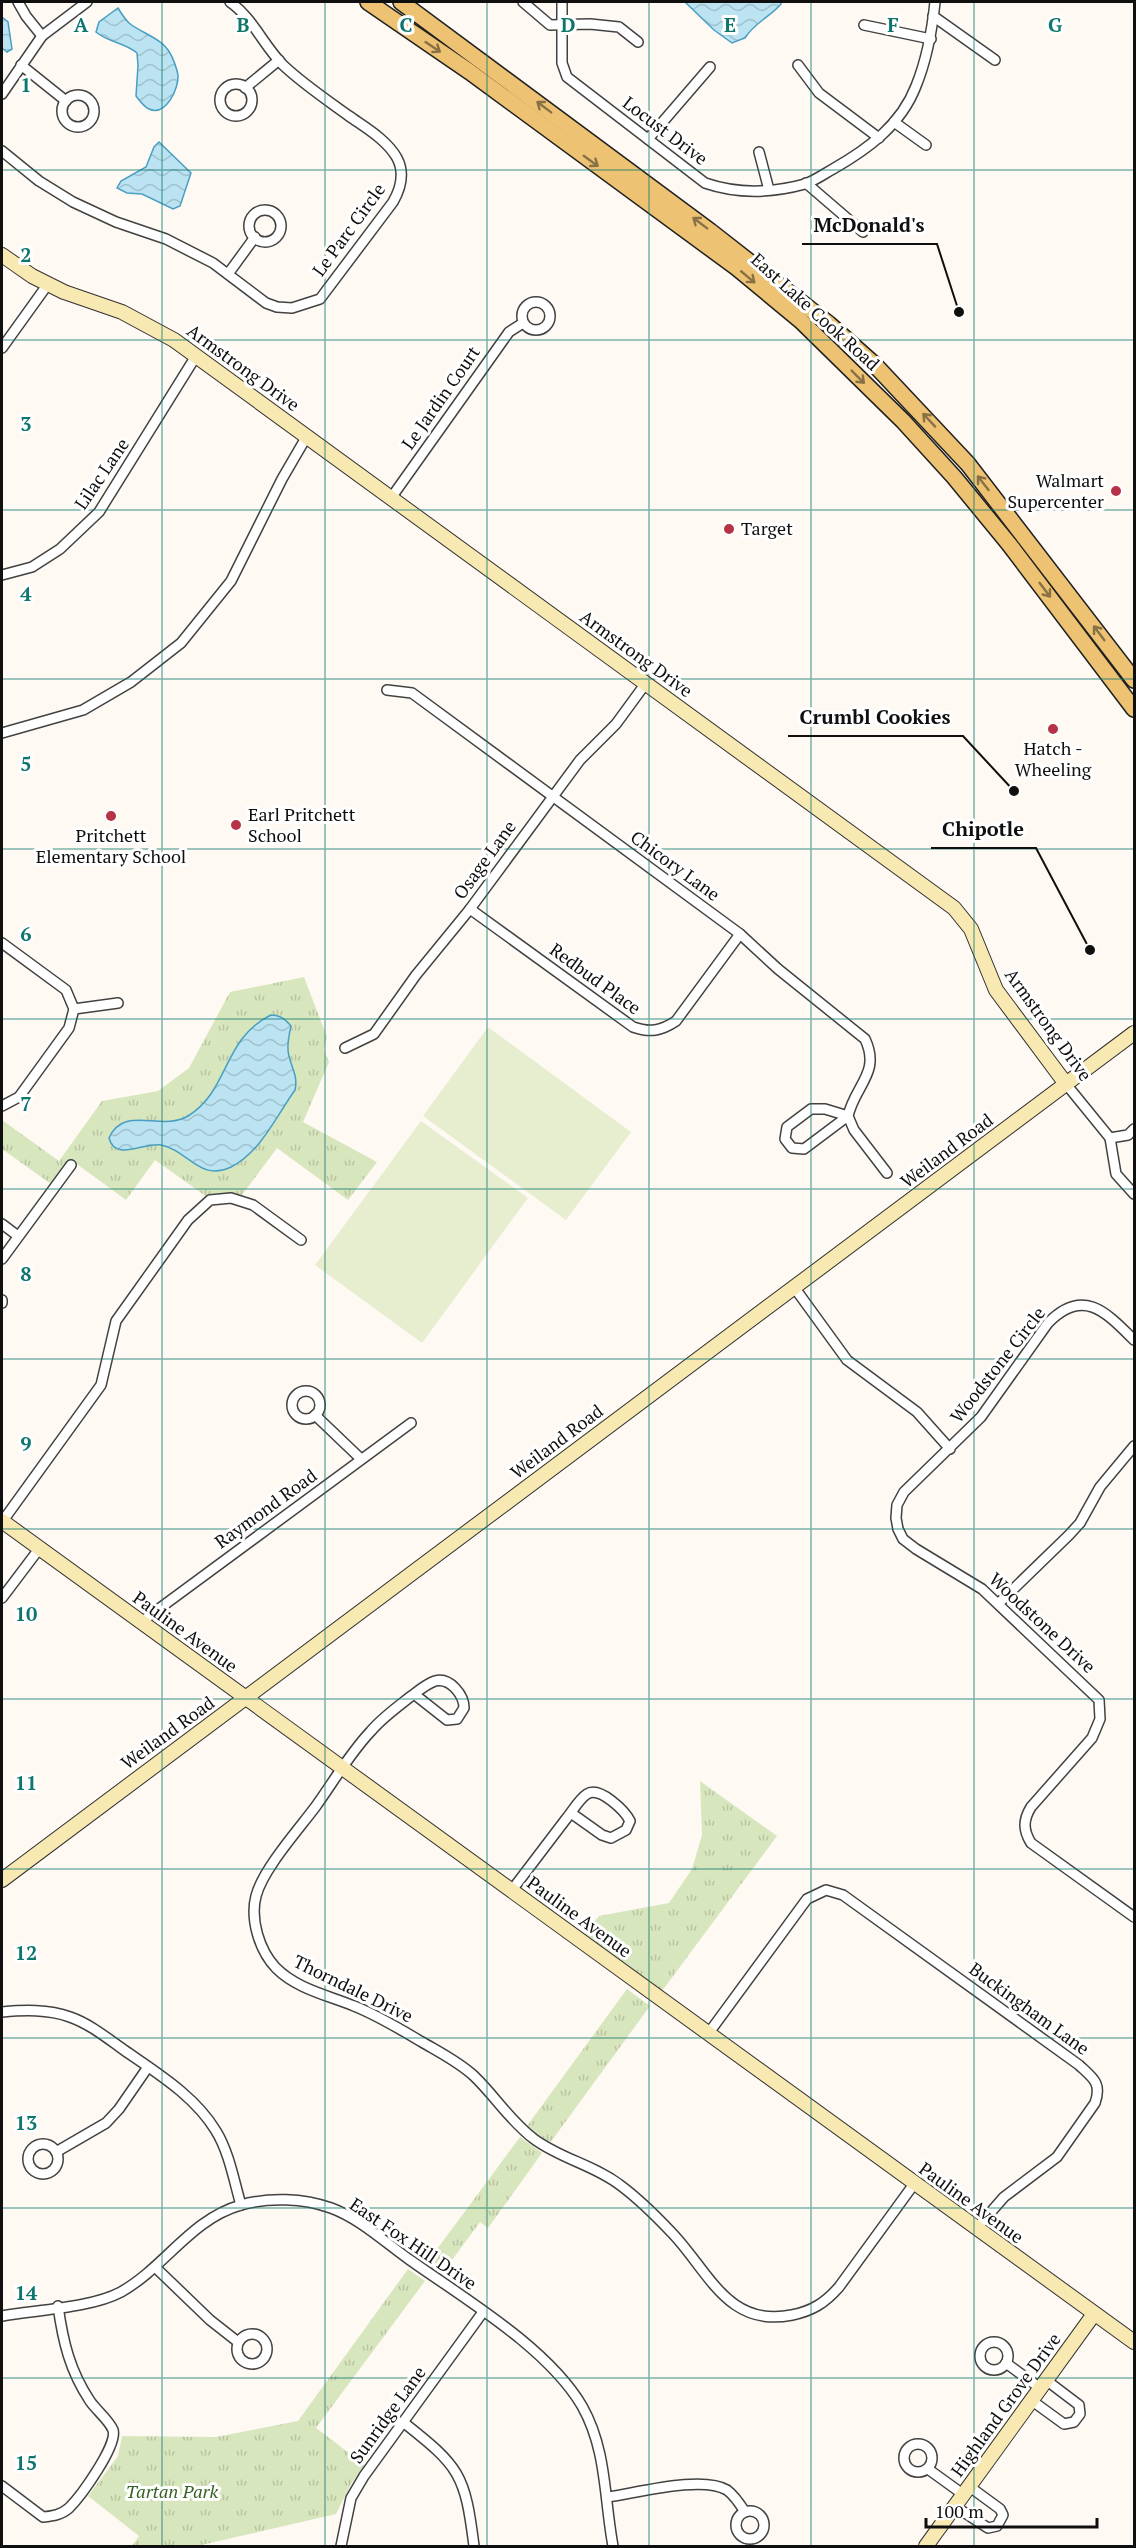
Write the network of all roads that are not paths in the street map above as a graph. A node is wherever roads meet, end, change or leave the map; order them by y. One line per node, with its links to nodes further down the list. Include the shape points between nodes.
1 (18, 2): 12 (street)
2 (87, 2): 12 (street)
3 (230, 2): 15 (street, Le Parc Circle)
4 (368, 2): 45 (main road, East Lake Cook Road, one-way to 45, via 738,268 801,321 954,477)
5 (401, 2): 42 (main road, East Lake Cook Road, one-way to 5, via 968,464 874,364 710,231)
6 (522, 2): 10 (street, via 550,25)
7 (562, 2): 10 (street, Locust Drive)
8 (935, 2): 9 (street, Locust Drive)
9 (933, 16): 13 (street, Locust Drive); 16 (street)
10 (562, 25): 14 (street, via 619,27); 25 (street, Locust Drive, via 562,63 567,77)
11 (864, 25): 13 (street)
12 (42, 36): 18 (street)
13 (931, 39): 23 (street, Locust Drive, via 915,88)
14 (638, 42)
15 (279, 60): 20 (street); 34 (street, Le Parc Circle, via 391,148 399,160 400,191 320,299 292,308 278,307 266,303)
16 (995, 60)
17 (798, 64): 24 (street, via 819,93)
18 (21, 65): 21 (street); 22 (street)
19 (710, 67): 25 (street)
20 (245, 88)
21 (2, 94)
22 (66, 101)
23 (894, 122): 24 (street, Locust Drive); 26 (street)
24 (879, 138): 29 (street, Locust Drive, via 863,152)
25 (648, 139): 30 (street, Locust Drive, via 705,183 751,192)
26 (926, 145)
27 (2, 151): 34 (street, Le Parc Circle, via 73,202 166,239)
28 (759, 152): 30 (street)
29 (806, 183): 30 (street, Locust Drive); 31 (street)
30 (769, 190)
31 (863, 232)
32 (255, 237): 34 (street)
33 (2, 255): 35 (street, Armstrong Drive)
34 (228, 274)
35 (48, 284): 37 (street); 38 (street, Armstrong Drive, via 154,327)
36 (523, 322): 40 (street, Le Jardin Court, via 509,332)
37 (2, 348)
38 (196, 356): 39 (street, Armstrong Drive); 41 (street, Lilac Lane, via 99,512 60,549 32,567)
39 (307, 436): 40 (street, Armstrong Drive); 46 (street, via 231,581 181,643 131,682 83,710)
40 (391, 498): 43 (street, Armstrong Drive)
41 (2, 575)
42 (1134, 680)
43 (646, 683): 47 (street, Osage Lane); 55 (street, Armstrong Drive, via 954,908 971,929 996,990)
44 (387, 690): 47 (street, Chicory Lane, via 412,693)
45 (1134, 708)
46 (2, 732)
47 (553, 796): 48 (street, Osage Lane); 49 (street, Chicory Lane)
48 (470, 909): 49 (street, Redbud Place, via 633,1027 647,1032 676,1021); 54 (street, Osage Lane, via 374,1034)
49 (740, 934): 57 (street, Chicory Lane, via 865,1040 870,1050 869,1074 856,1093)
50 (2, 943): 52 (street, via 66,990)
51 (118, 1003): 52 (street)
52 (74, 1009): 56 (street, via 69,1028 19,1097)
53 (1134, 1033): 55 (street, Weiland Road)
54 (345, 1048)
55 (1066, 1084): 59 (street, Armstrong Drive); 67 (street, Weiland Road)
56 (2, 1106)
57 (848, 1116): 57 (street, via 811,1109 789,1125 785,1139 792,1148 804,1149); 61 (street)
58 (1134, 1129): 59 (street, via 1128,1135)
59 (1110, 1138): 62 (street, Armstrong Drive, via 1116,1174)
60 (70, 1165): 64 (street)
61 (887, 1173)
62 (1134, 1194)
63 (2, 1224): 64 (street)
64 (18, 1236): 66 (street)
65 (301, 1240): 74 (street, via 253,1205 231,1198 210,1200 188,1220 116,1321 101,1385)
66 (2, 1259)
67 (794, 1287): 72 (street, via 847,1360 917,1413); 80 (street, Weiland Road)
68 (1134, 1340): 72 (street, Woodstone Circle, via 1094,1306 1068,1307 1056,1314 981,1417)
69 (315, 1415): 73 (street)
70 (411, 1423): 73 (street, Raymond Road)
71 (1134, 1446): 77 (street, via 1070,1535)
72 (950, 1449): 77 (street, Woodstone Drive, via 904,1492 897,1505 898,1529 916,1549 961,1574)
73 (361, 1459): 78 (street, Raymond Road)
74 (2, 1522): 75 (street, Pauline Avenue)
75 (39, 1549): 76 (street); 78 (street, Pauline Avenue)
76 (2, 1599)
77 (999, 1603): 85 (street, Woodstone Drive, via 1099,1700 1100,1719 1092,1738 1031,1807 1026,1815 1025,1834 1031,1843)
78 (141, 1622): 80 (street, Pauline Avenue)
79 (414, 1694): 79 (street, Thorndale Drive, via 447,1719 457,1719 464,1708 461,1694 447,1682 434,1682); 81 (street, Thorndale Drive, via 371,1731)
80 (246, 1699): 81 (street, Pauline Avenue); 83 (street, Weiland Road)
81 (344, 1768): 84 (street, Pauline Avenue); 90 (street, Thorndale Drive, via 272,1866 256,1896 256,1930 274,1966 307,1989 356,2007 403,2031 472,2074 533,2138 557,2154 608,2176 627,2190 674,2234 734,2305 761,2317 775,2318 803,2313 827,2300)
82 (571, 1812): 82 (street, via 610,1838 626,1830 630,1821 621,1808 602,1794 592,1792); 84 (street)
83 (2, 1880)
84 (512, 1890): 87 (street, Pauline Avenue)
85 (1134, 1917)
86 (2, 2012): 88 (street, via 44,2011 68,2016 90,2026)
87 (708, 2034): 90 (street, Pauline Avenue); 92 (street, Buckingham Lane, via 807,1899 826,1890 843,1895 1079,2065 1095,2080 1099,2093 1095,2103 1057,2157 1004,2197)
88 (148, 2067): 89 (street, via 106,2123); 91 (street, via 200,2110 216,2131)
89 (56, 2152)
90 (914, 2184): 92 (street, Pauline Avenue)
91 (241, 2205): 93 (street, East Fox Hill Drive, via 206,2221); 95 (street, East Fox Hill Drive, via 284,2199 332,2209 360,2224)
92 (976, 2229): 96 (street, Pauline Avenue)
93 (155, 2268): 94 (street, East Fox Hill Drive, via 96,2302); 98 (street)
94 (58, 2307): 97 (street, East Fox Hill Drive); 105 (street, via 69,2363 91,2403 112,2428 114,2440 109,2453 69,2508 57,2516 44,2517)
95 (483, 2312): 103 (street, Sunridge Lane); 107 (street, East Fox Hill Drive, via 533,2349 567,2384 593,2430)
96 (1094, 2314): 99 (street, Pauline Avenue); 101 (street, Highland Grove Drive)
97 (2, 2316)
98 (238, 2342)
99 (1134, 2342)
100 (1006, 2362): 101 (street)
101 (1043, 2384): 102 (street, Highland Grove Drive); 102 (street, via 1079,2405 1080,2414 1074,2422 1064,2424)
102 (1031, 2400): 106 (street, Highland Grove Drive)
103 (402, 2422): 109 (street, Sunridge Lane, via 351,2498); 110 (street, via 442,2452 454,2467 469,2504)
104 (928, 2469): 106 (street)
105 (2, 2487)
106 (963, 2496): 112 (street, Highland Grove Drive)
107 (608, 2497): 108 (street, via 700,2482 726,2490); 111 (street, East Fox Hill Drive)
108 (745, 2512)
109 (341, 2547)
110 (474, 2547)
111 (613, 2547)
112 (926, 2547)

